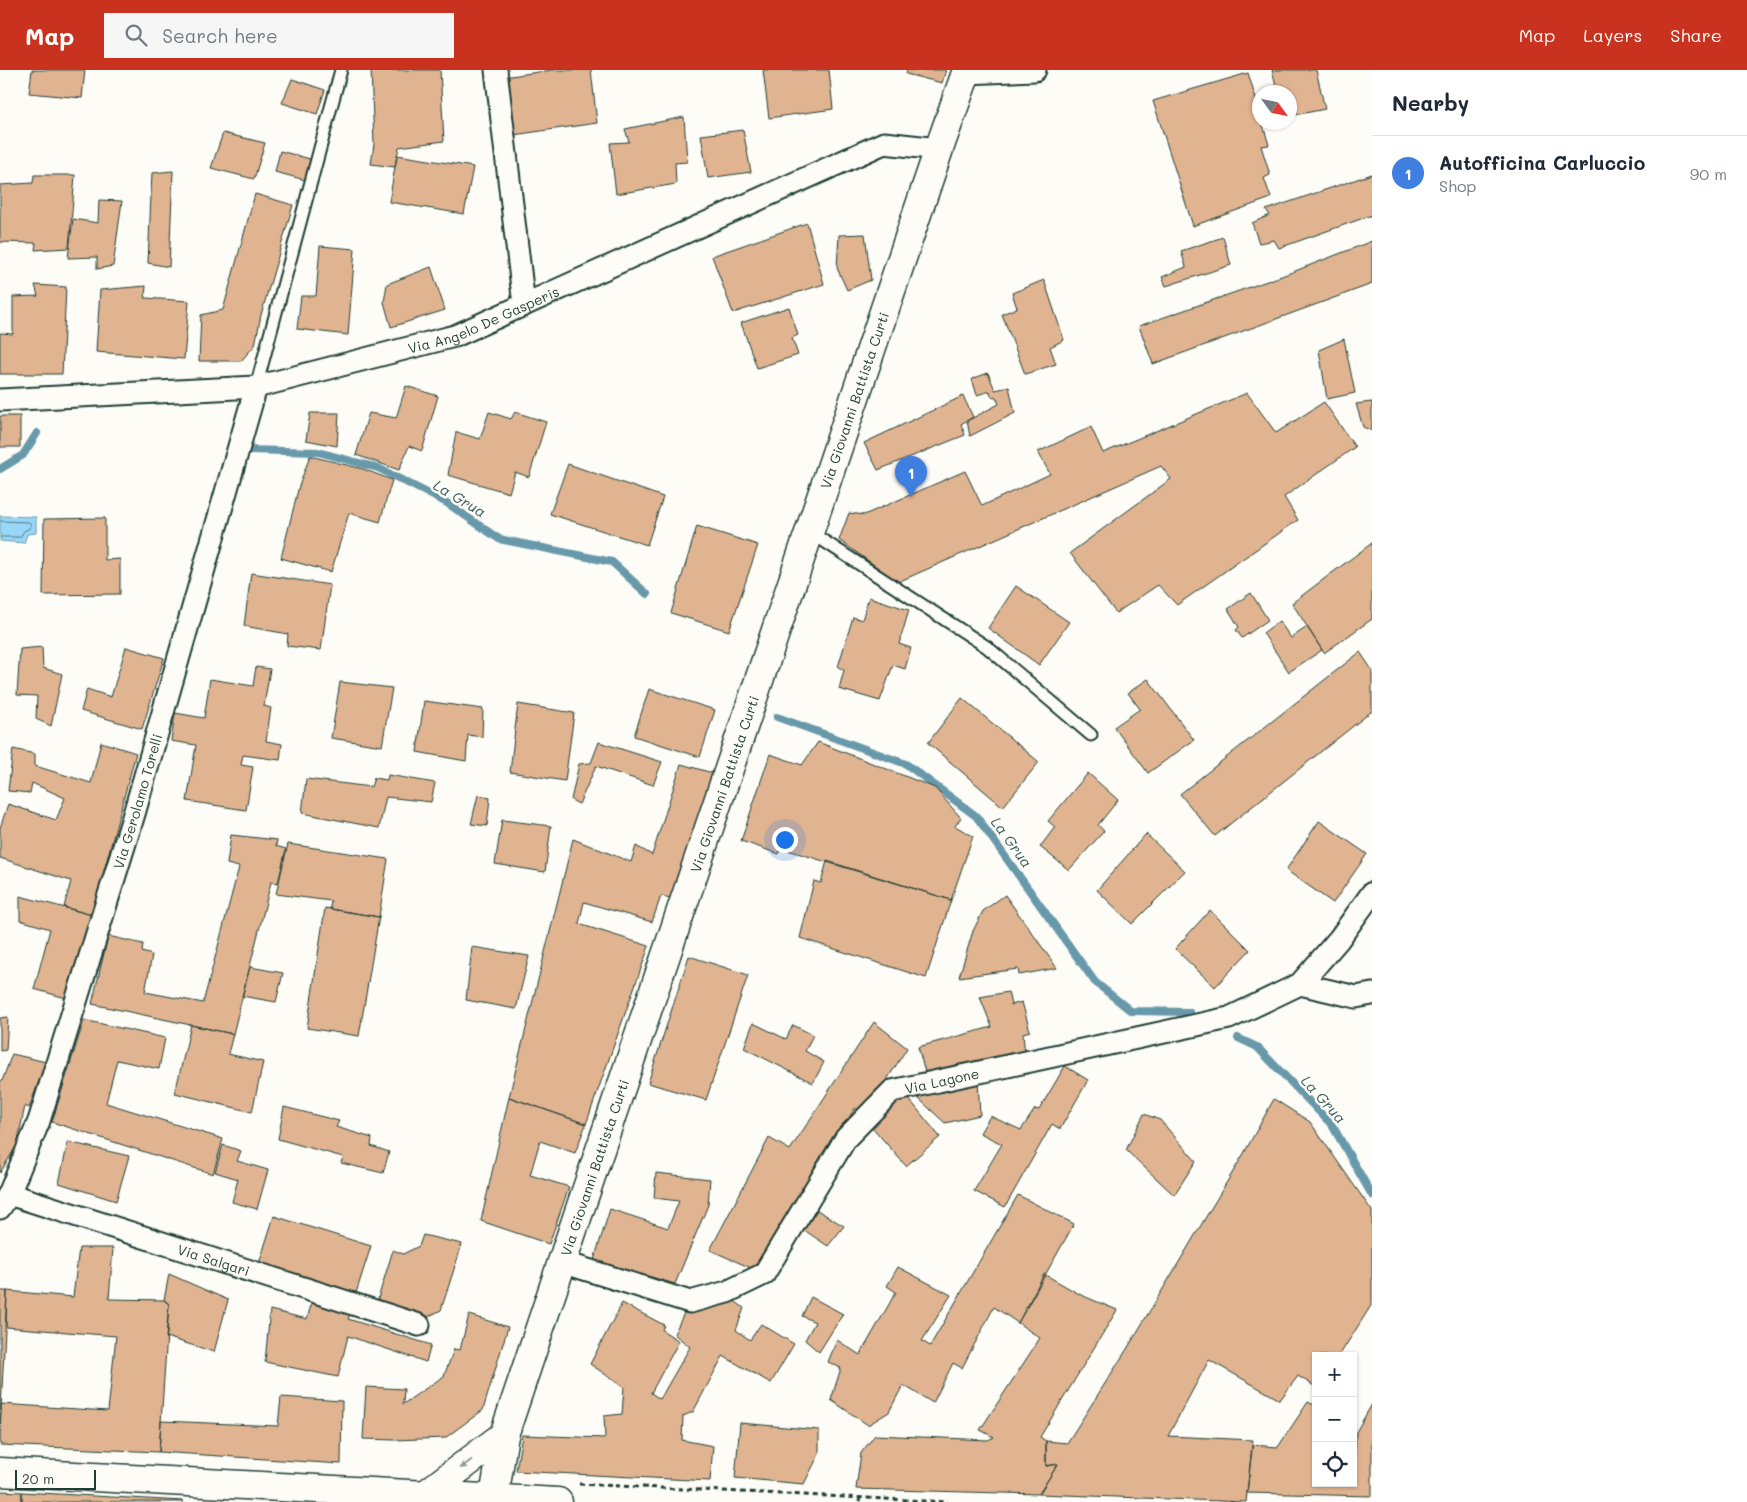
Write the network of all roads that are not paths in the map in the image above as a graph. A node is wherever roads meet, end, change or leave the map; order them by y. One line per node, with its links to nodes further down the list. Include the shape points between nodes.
1 (341, 70): 7 (lane)
2 (496, 70): 6 (street)
3 (1035, 70): 4 (street)
4 (967, 71): 5 (street, Via Giovanni Battista Curti)
5 (939, 148): 6 (street, Via Angelo De Gasperis, via 884,143); 9 (street, Via Giovanni Battista Curti)
6 (524, 305): 7 (street, Via Angelo De Gasperis, via 455,336)
7 (256, 388): 8 (street, Via Angelo De Gasperis); 14 (street, Via Gerolamo Torelli, via 131,823 39,1121)
8 (0, 400)
9 (810, 532): 10 (lane, via 986,647); 15 (street, Via Giovanni Battista Curti)
10 (1091, 735)
11 (1372, 893): 12 (street, Via Lagone, via 1339,939)
12 (1300, 984): 13 (street, via 1356,997); 15 (street, Via Lagone, via 1229,1018 892,1091 846,1138 764,1274 728,1292 690,1302)
13 (1372, 994)
14 (4, 1201): 16 (street, Via Salgari)
15 (562, 1262): 17 (street, Via Giovanni Battista Curti)
16 (419, 1325)
17 (504, 1435): 20 (street, one-way to 20); 21 (street, Via Giovanni Battista Curti)
18 (0, 1472): 20 (street)
19 (567, 1493): 21 (street)
20 (426, 1494): 21 (street)
21 (494, 1498)

